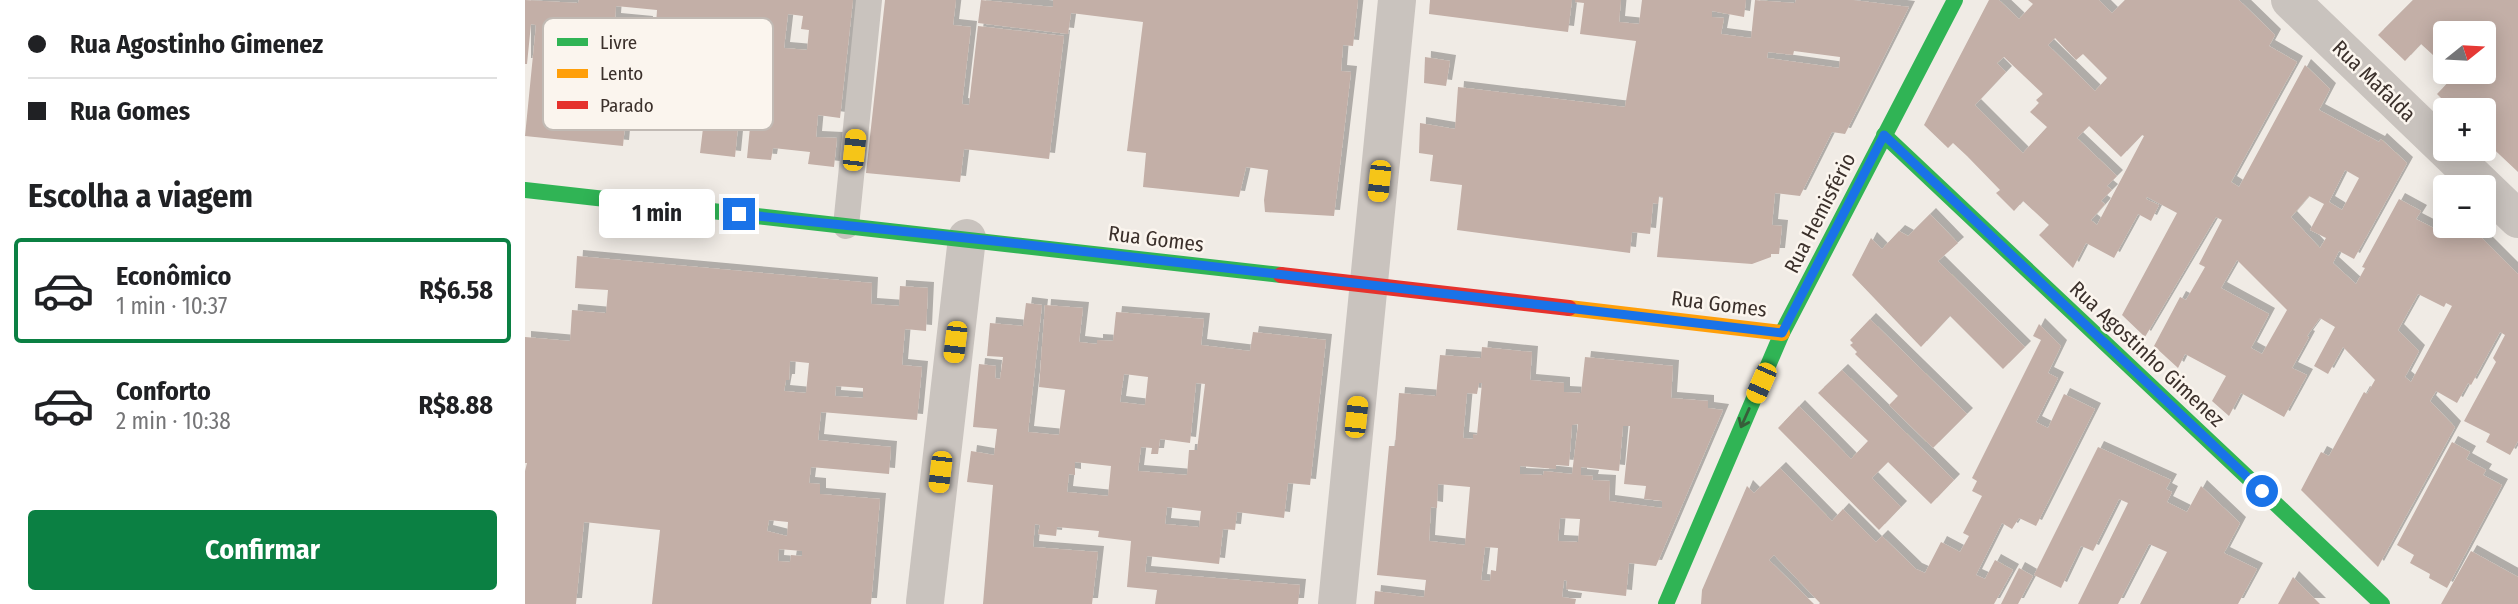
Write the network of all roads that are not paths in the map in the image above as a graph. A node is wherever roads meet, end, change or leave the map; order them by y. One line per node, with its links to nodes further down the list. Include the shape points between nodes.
1 (869, 0): 8 (lane)
2 (1397, 0): 10 (street)
3 (1955, 0): 5 (street, Rua Hemisfério)
4 (2290, 0): 7 (street, Rua Mafalda)
5 (1884, 135): 11 (street, Rua Hemisfério); 15 (street, Rua Agostinho Gimenez)
6 (525, 190): 8 (street, Rua Gomes)
7 (2518, 219)
8 (846, 226): 9 (street, Rua Gomes)
9 (967, 238): 10 (street, Rua Gomes); 12 (street)
10 (1369, 284): 11 (street, Rua Gomes); 13 (street)
11 (1782, 333): 14 (street, Rua Hemisfério, one-way to 14)
12 (925, 602)
13 (1337, 604)
14 (1666, 604)
15 (2382, 604)

